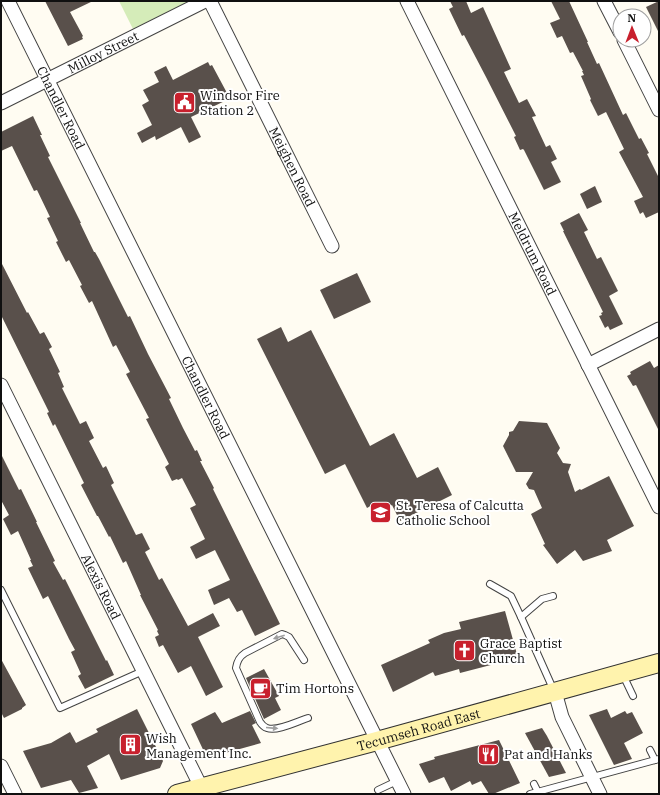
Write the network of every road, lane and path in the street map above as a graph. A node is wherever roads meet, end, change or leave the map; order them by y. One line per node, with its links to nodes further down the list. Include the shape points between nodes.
1 (8, 1): 8 (street, Chandler Road)
2 (205, 1): 8 (street, Milloy Street)
3 (210, 1): 11 (street, Meighen Road)
4 (407, 1): 13 (street, Meldrum Road)
5 (604, 1): 6 (street)
6 (612, 16)
7 (628, 48): 10 (street)
8 (48, 80): 9 (street, Milloy Street); 27 (street, Chandler Road)
9 (1, 103)
10 (659, 110)
11 (332, 246)
12 (659, 329): 13 (street)
13 (588, 365): 15 (street, Meldrum Road)
14 (1, 385): 22 (street, Alexis Road)
15 (659, 507)
16 (490, 584): 19 (lane, via 511,596)
17 (1, 590): 22 (lane, via 60,708)
18 (553, 596): 19 (lane, via 542,599)
19 (521, 617): 24 (lane)
20 (304, 660): 26 (lane, one-way to 26, via 289,636 282,634 244,653 236,662 236,668 263,726 276,729)
21 (659, 663): 23 (main road, Tecumseh Road East)
22 (143, 671): 34 (street, Alexis Road)
23 (622, 674): 24 (main road, Tecumseh Road East); 25 (lane)
24 (555, 692): 27 (main road, Tecumseh Road East); 31 (street, via 562,717)
25 (633, 696)
26 (308, 718)
27 (378, 741): 32 (street, Chandler Road); 34 (main road, Tecumseh Road East)
28 (650, 750): 29 (lane)
29 (657, 760): 31 (lane)
30 (1, 766): 37 (street)
31 (592, 777): 36 (lane); 41 (street)
32 (397, 781): 35 (lane); 39 (street, Chandler Road)
33 (534, 784): 36 (lane)
34 (212, 788): 38 (main road, Tecumseh Road East)
35 (378, 790)
36 (538, 792): 40 (lane)
37 (15, 794)
38 (178, 794)
39 (404, 794)
40 (530, 794)
41 (600, 794)

